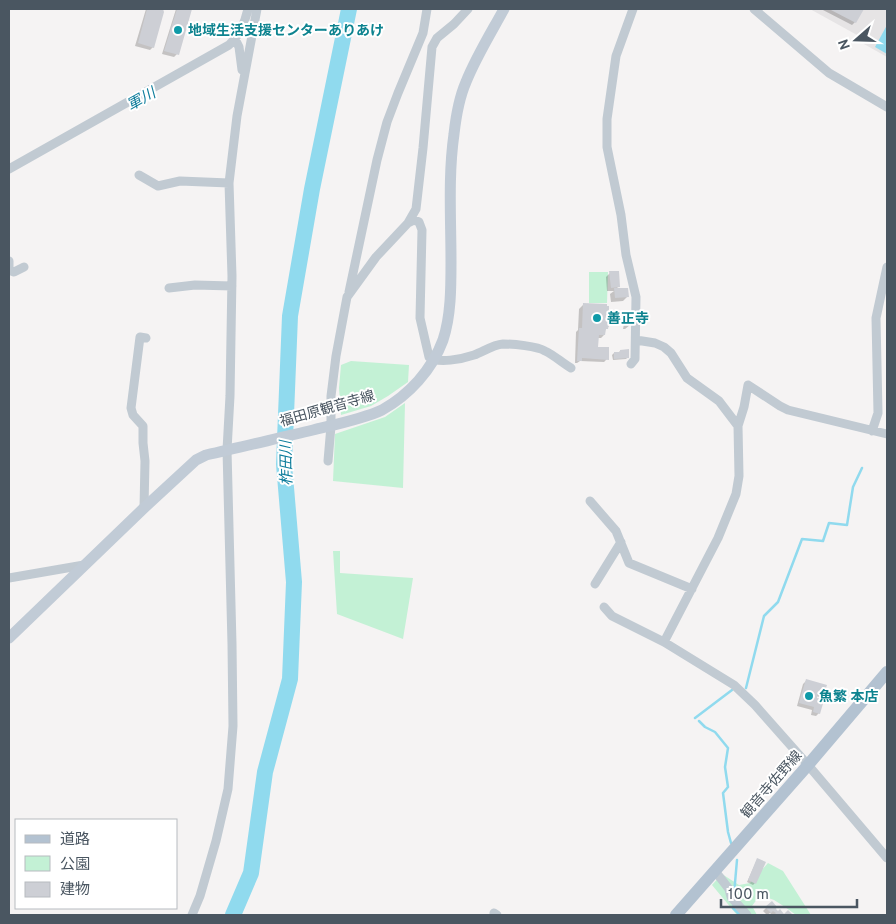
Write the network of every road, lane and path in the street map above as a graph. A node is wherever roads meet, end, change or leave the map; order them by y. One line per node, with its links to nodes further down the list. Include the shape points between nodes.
1 (248, 9): 10 (street)
2 (257, 9): 11 (street)
3 (427, 9): 8 (street)
4 (468, 9): 9 (street)
5 (504, 9): 25 (main road, 福田原観音寺線, via 469,76 458,107 451,160 448,315 443,340)
6 (633, 9): 24 (street, via 616,56 607,120 607,147 636,297)
7 (754, 9): 12 (street, via 828,73)
8 (423, 33): 9 (street); 22 (street, via 387,122)
9 (437, 38): 16 (street, via 432,47 416,209)
10 (235, 39): 11 (street); 13 (street, via 230,45)
11 (243, 79): 15 (street)
12 (887, 106)
13 (9, 169)
14 (139, 175): 15 (street, via 158,186 180,181)
15 (229, 183): 20 (street)
16 (408, 223): 22 (street, via 376,257); 25 (street, via 419,222 422,230 420,318 428,357)
17 (9, 261): 18 (street, via 9,270 14,272)
18 (24, 267)
19 (887, 267): 30 (street, via 876,318 878,413)
20 (232, 286): 21 (street); 32 (street)
21 (169, 288)
22 (347, 297): 28 (street, via 331,396)
23 (146, 338): 35 (street, via 140,337 131,408 132,416 143,426)
24 (636, 340): 26 (street, via 635,359); 29 (street, via 655,342 664,347 687,378 719,401)
25 (433, 360): 27 (street, via 465,358 502,344 544,350); 28 (main road, 福田原観音寺線, via 415,386 398,400 380,410)
26 (631, 364)
27 (571, 368)
28 (331, 426): 32 (main road, 福田原観音寺線); 33 (street)
29 (738, 426): 30 (street, via 748,385 788,410); 40 (street, via 736,494)
30 (872, 431): 31 (street)
31 (887, 434)
32 (227, 450): 35 (main road, 福田原観音寺線, via 206,454 196,460); 48 (street, via 233,726 228,790)
33 (328, 461)
34 (590, 501): 36 (street, via 616,531)
35 (144, 508): 37 (main road, 福田原観音寺線)
36 (621, 542): 39 (street); 40 (street, via 629,563)
37 (84, 565): 38 (street); 42 (main road, 福田原観音寺線)
38 (9, 578)
39 (595, 584)
40 (692, 589): 43 (street)
41 (604, 607): 43 (street, via 612,616)
42 (9, 638)
43 (664, 642): 45 (street, via 734,686)
44 (887, 672): 45 (main road, 観音寺佐野線)
45 (808, 765): 46 (street); 47 (main road, 観音寺佐野線)
46 (887, 858)
47 (715, 871): 49 (main road, 観音寺佐野線); 50 (street)
48 (192, 915)
49 (676, 915)
50 (746, 915)

